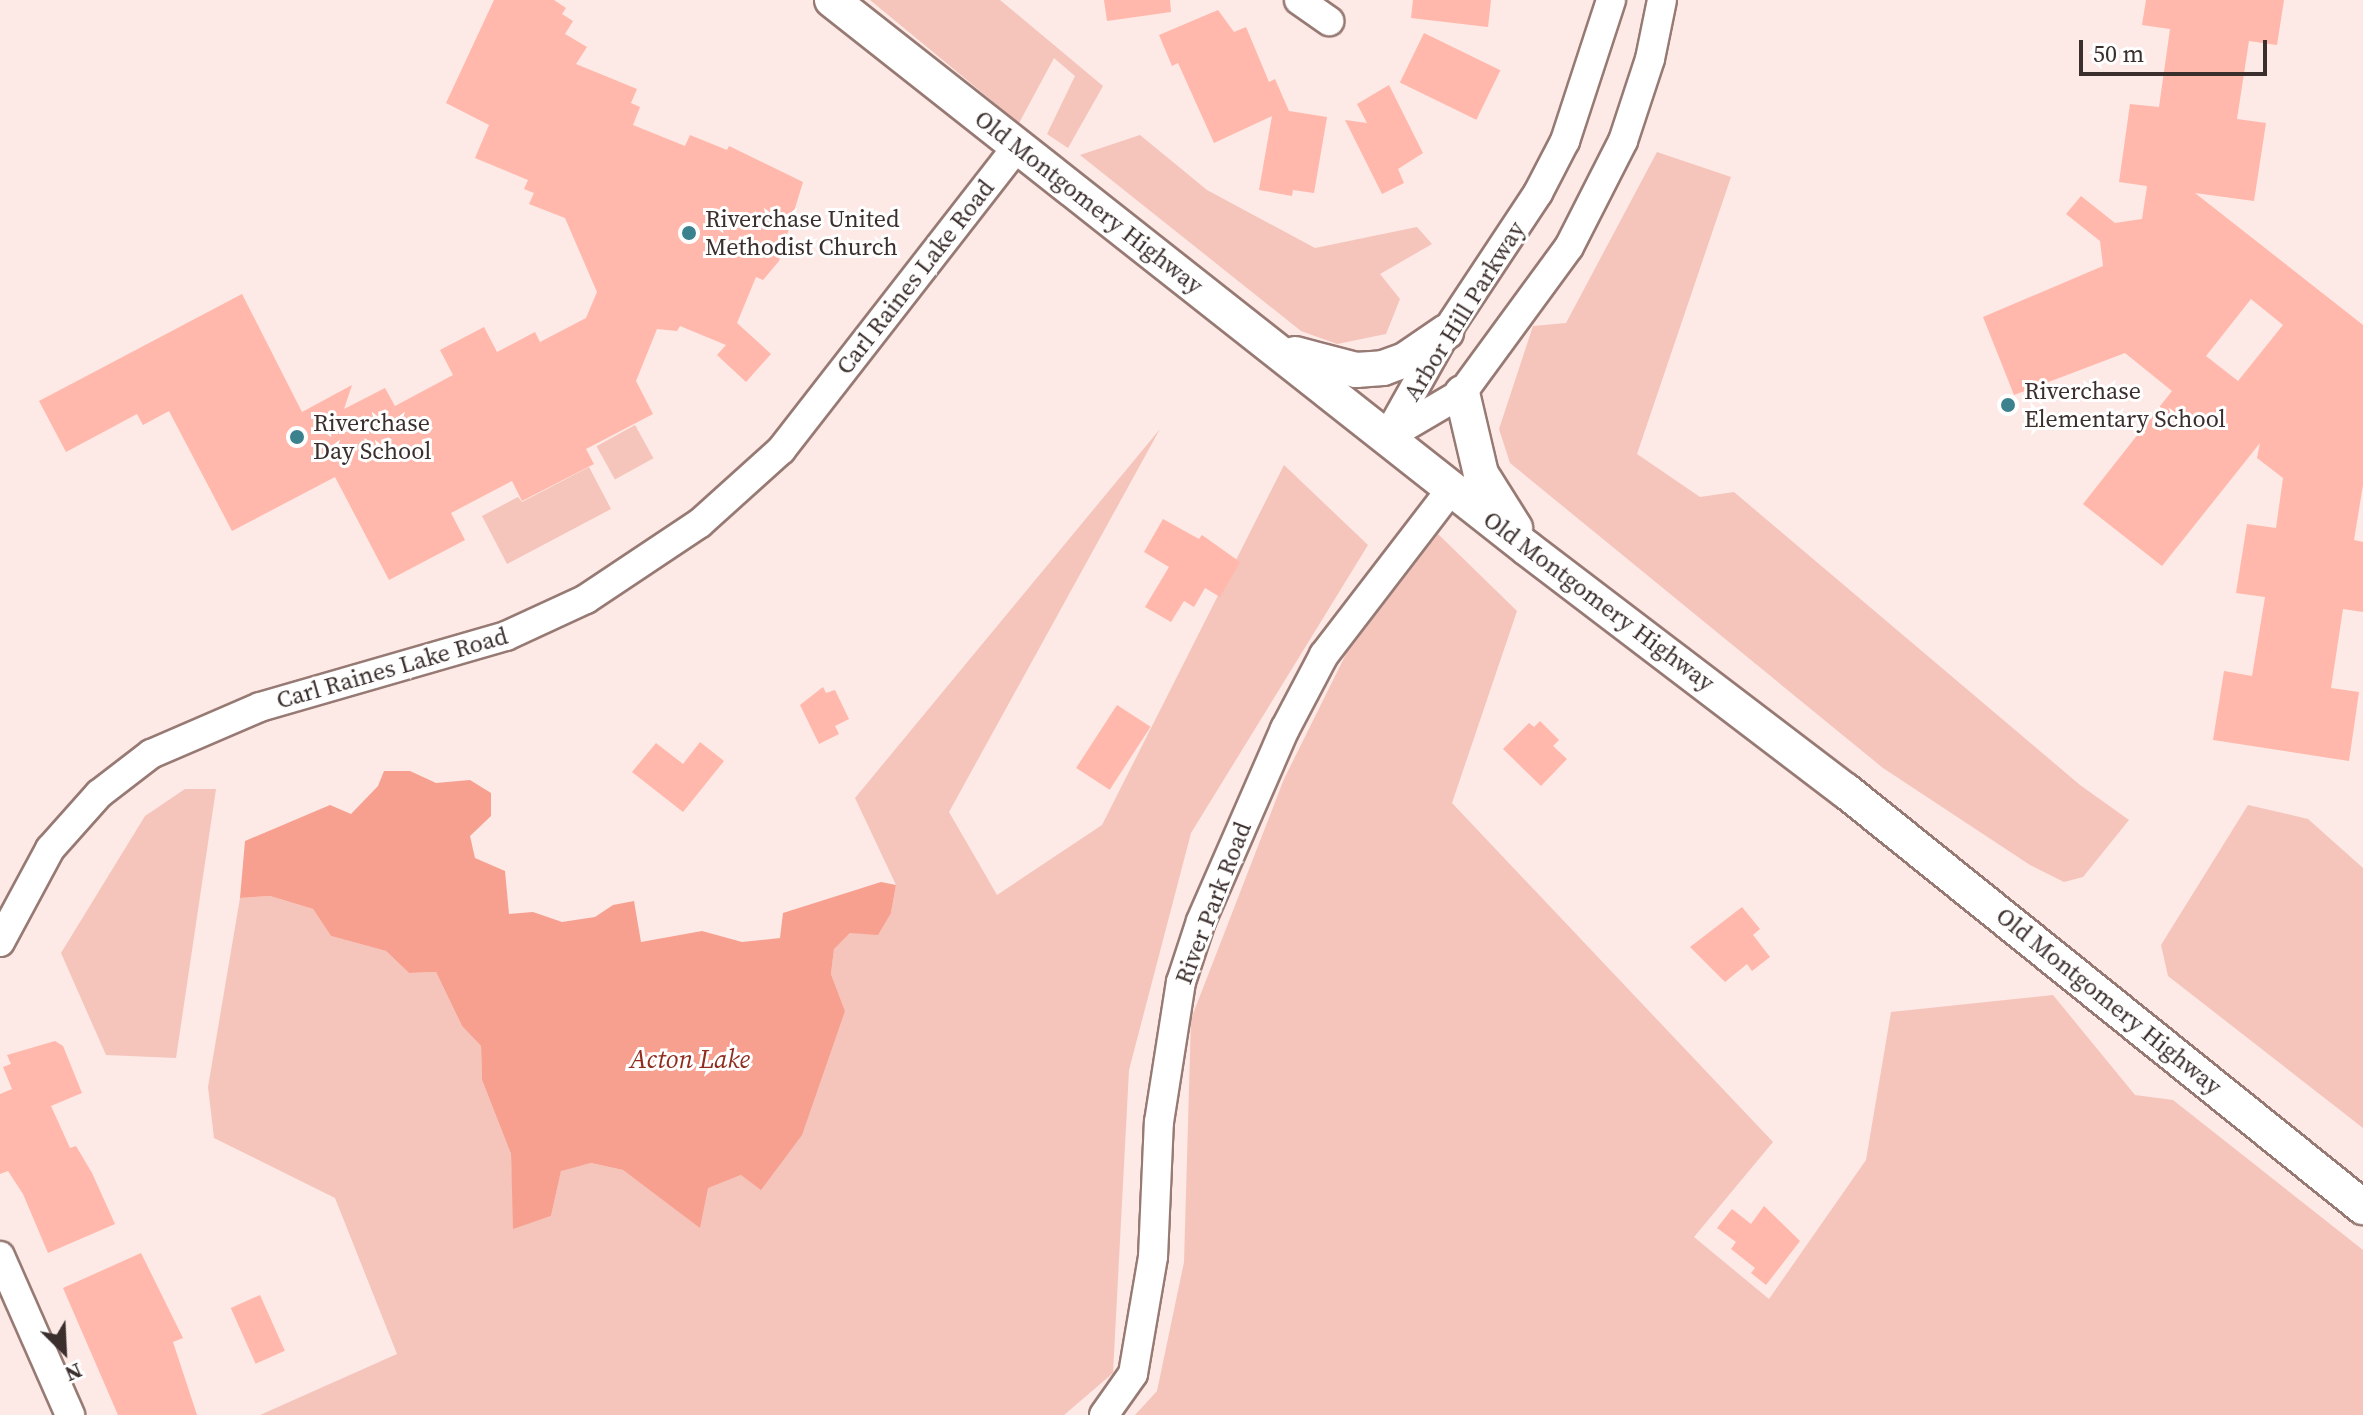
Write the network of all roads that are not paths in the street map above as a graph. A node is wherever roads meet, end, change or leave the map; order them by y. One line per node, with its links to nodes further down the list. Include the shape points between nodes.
1 (832, 0): 6 (street, Old Montgomery Highway)
2 (1299, 0): 5 (street)
3 (1611, 0): 7 (street, Arbor Hill Parkway, via 1565,141 1494,267)
4 (1662, 0): 9 (street, Arbor Hill Parkway, via 1650,59 1623,141 1576,234)
5 (1329, 21)
6 (1018, 146): 8 (street, Old Montgomery Highway); 13 (street, Carl Raines Lake Road, via 781,450 700,523 586,599 506,636 260,707 151,754 99,794 50,849)
7 (1446, 332): 8 (street, via 1405,360 1370,369 1327,365); 10 (street, Arbor Hill Parkway)
8 (1275, 348): 10 (street, Old Montgomery Highway)
9 (1462, 393): 10 (street, Arbor Hill Parkway); 12 (street, via 1481,474)
10 (1387, 437): 11 (street, Old Montgomery Highway)
11 (1452, 488): 12 (street, Old Montgomery Highway); 17 (street, River Park Road, via 1324,655 1285,729 1201,921 1181,982 1159,1122 1153,1257 1133,1374)
12 (1528, 549): 14 (street, Old Montgomery Highway, via 1907,839)
13 (0, 942)
14 (2363, 1207)
15 (0, 1256): 16 (street)
16 (70, 1415)
17 (1104, 1415)

